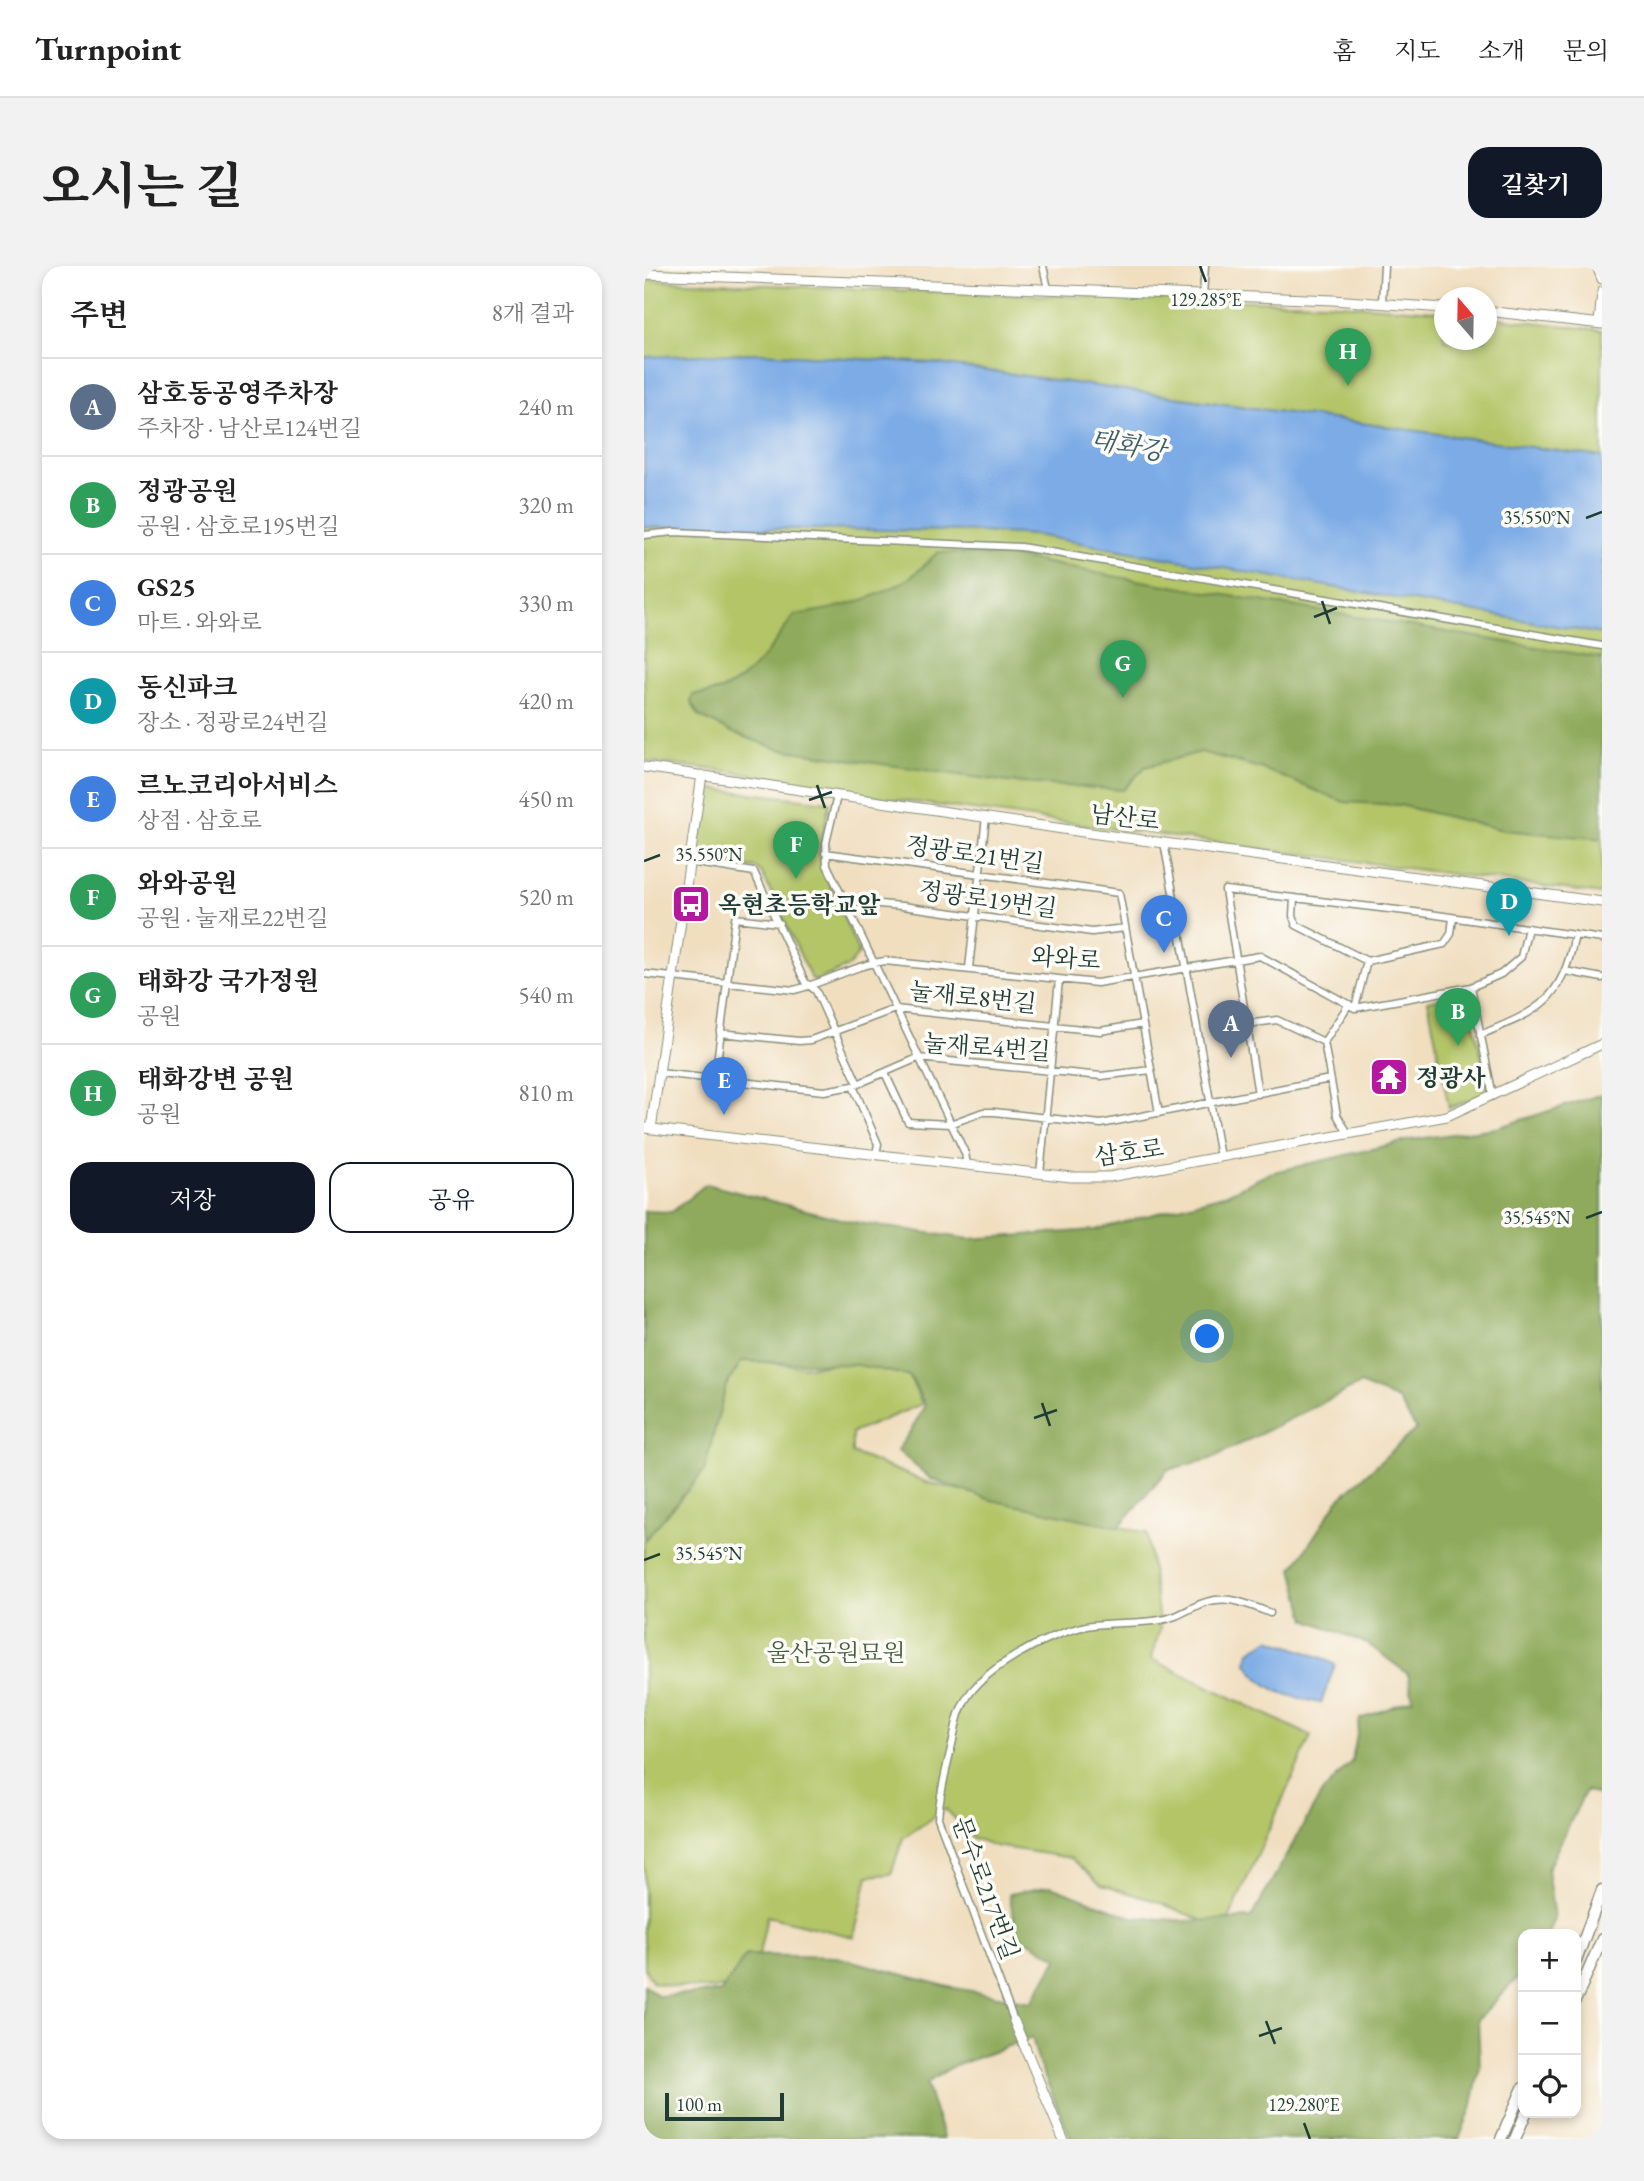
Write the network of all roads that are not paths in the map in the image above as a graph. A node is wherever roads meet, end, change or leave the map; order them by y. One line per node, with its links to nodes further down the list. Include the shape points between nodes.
1 (1044, 266): 8 (street)
2 (1205, 266): 10 (street)
3 (1384, 266): 11 (street)
4 (1597, 266): 7 (main road)
5 (692, 271): 6 (main road); 8 (main road)
6 (644, 274)
7 (1602, 279)
8 (1048, 289): 10 (main road)
9 (1602, 292): 14 (main road)
10 (1203, 295): 11 (main road)
11 (1381, 302): 12 (main road)
12 (1434, 307)
13 (1497, 312): 14 (main road)
14 (1600, 323)
15 (644, 535): 16 (street, via 674,532 1021,547)
16 (1602, 646)
17 (644, 767): 18 (main road, 남산로)
18 (702, 775): 19 (main road, 남산로); 23 (main road)
19 (837, 796): 20 (main road, 남산로); 22 (street)
20 (986, 817): 21 (main road, 남산로); 24 (street)
21 (1164, 841): 27 (main road, 남산로); 38 (street)
22 (825, 853): 24 (street, 정광로21번길); 26 (street)
23 (690, 862): 30 (street, via 754,872); 43 (main road)
24 (980, 874): 28 (street); 31 (street, 정광로21번길, via 1119,893)
25 (1294, 898): 29 (street); 35 (street, via 1225,890); 36 (street, via 1296,925)
26 (845, 901): 28 (street, 정광로19번길); 37 (street)
27 (1602, 902)
28 (975, 916): 31 (street, 정광로19번길, via 1092,932); 39 (street)
29 (1453, 918): 32 (street); 36 (street, via 1444,944)
30 (779, 923): 46 (street, via 735,918); 47 (street)
31 (1125, 928): 42 (street)
32 (1528, 928): 33 (street); 48 (street, via 1521,957)
33 (1575, 935): 34 (street); 40 (street)
34 (1602, 939)
35 (1237, 958): 38 (street, 와와로); 49 (street, 와와로, via 1260,956); 52 (street)
36 (1367, 961): 49 (street)
37 (873, 962): 39 (street, 와와로); 47 (street, 와와로); 50 (street)
38 (1186, 967): 42 (street, 와와로); 69 (street)
39 (969, 968): 45 (street, 와와로)
40 (1565, 971): 44 (street); 56 (street, via 1541,1006)
41 (644, 974): 43 (street, 와와로)
42 (1134, 977): 45 (street, 와와로, via 1097,983); 51 (street)
43 (673, 978): 46 (street, 와와로); 62 (main road)
44 (1602, 978)
45 (1059, 980): 53 (street)
46 (726, 983): 47 (street, 와와로, via 789,990); 55 (street)
47 (809, 987): 54 (street, via 817,991)
48 (1471, 987): 49 (street); 56 (street)
49 (1352, 1006): 57 (street)
50 (895, 1009): 53 (street, 눌재로8번길); 54 (street, 눌재로8번길); 59 (street)
51 (1143, 1024): 53 (street, 눌재로8번길, via 1100,1031); 61 (street)
52 (1247, 1024): 57 (street, via 1276,1020); 67 (street)
53 (1054, 1025): 60 (street)
54 (834, 1032): 55 (street, 눌재로8번길, via 799,1041); 66 (street)
55 (720, 1033): 64 (street)
56 (1480, 1035): 68 (street)
57 (1324, 1042): 65 (street)
58 (1602, 1044): 68 (main road, 삼호로)
59 (918, 1058): 60 (street, 눌재로4번길); 63 (street, 눌재로4번길); 72 (street)
60 (1050, 1069): 61 (street, 눌재로4번길, via 1101,1076); 71 (street)
61 (1151, 1070): 70 (street)
62 (659, 1073): 64 (street, 눌재로4번길); 73 (main road)
63 (885, 1073): 66 (street, 눌재로4번길); 72 (street, via 908,1122)
64 (715, 1079): 66 (street, 눌재로4번길, via 824,1091)
65 (1330, 1079): 67 (street); 74 (street, via 1337,1115)
66 (855, 1085): 75 (street, via 878,1144)
67 (1258, 1094): 69 (street)
68 (1493, 1096): 74 (main road, 삼호로, via 1447,1116)
69 (1209, 1104): 70 (street); 76 (street)
70 (1159, 1113): 71 (street, via 1101,1124)
71 (1046, 1117): 72 (street, via 984,1112); 78 (street)
72 (950, 1124): 77 (street)
73 (648, 1129): 75 (main road, 삼호로)
74 (1348, 1133): 76 (main road, 삼호로)
75 (876, 1154): 77 (main road, 삼호로)
76 (1220, 1157): 78 (main road, 삼호로, via 1110,1177)
77 (967, 1165): 78 (main road, 삼호로)
78 (1040, 1174)
79 (1270, 1613): 84 (street, 문수로217번길, via 1234,1599 1217,1598 1179,1616 1087,1626 1058,1634 999,1668 974,1687 961,1707 939,1795 938,1818)
80 (1602, 1889): 82 (highway)
81 (1602, 1940): 83 (highway)
82 (1581, 1947)
83 (1579, 1992)
84 (1014, 2021): 87 (main road, 문수로217번길)
85 (1518, 2099): 88 (highway)
86 (1524, 2118): 89 (highway)
87 (1063, 2139)
88 (1500, 2139)
89 (1515, 2139)

